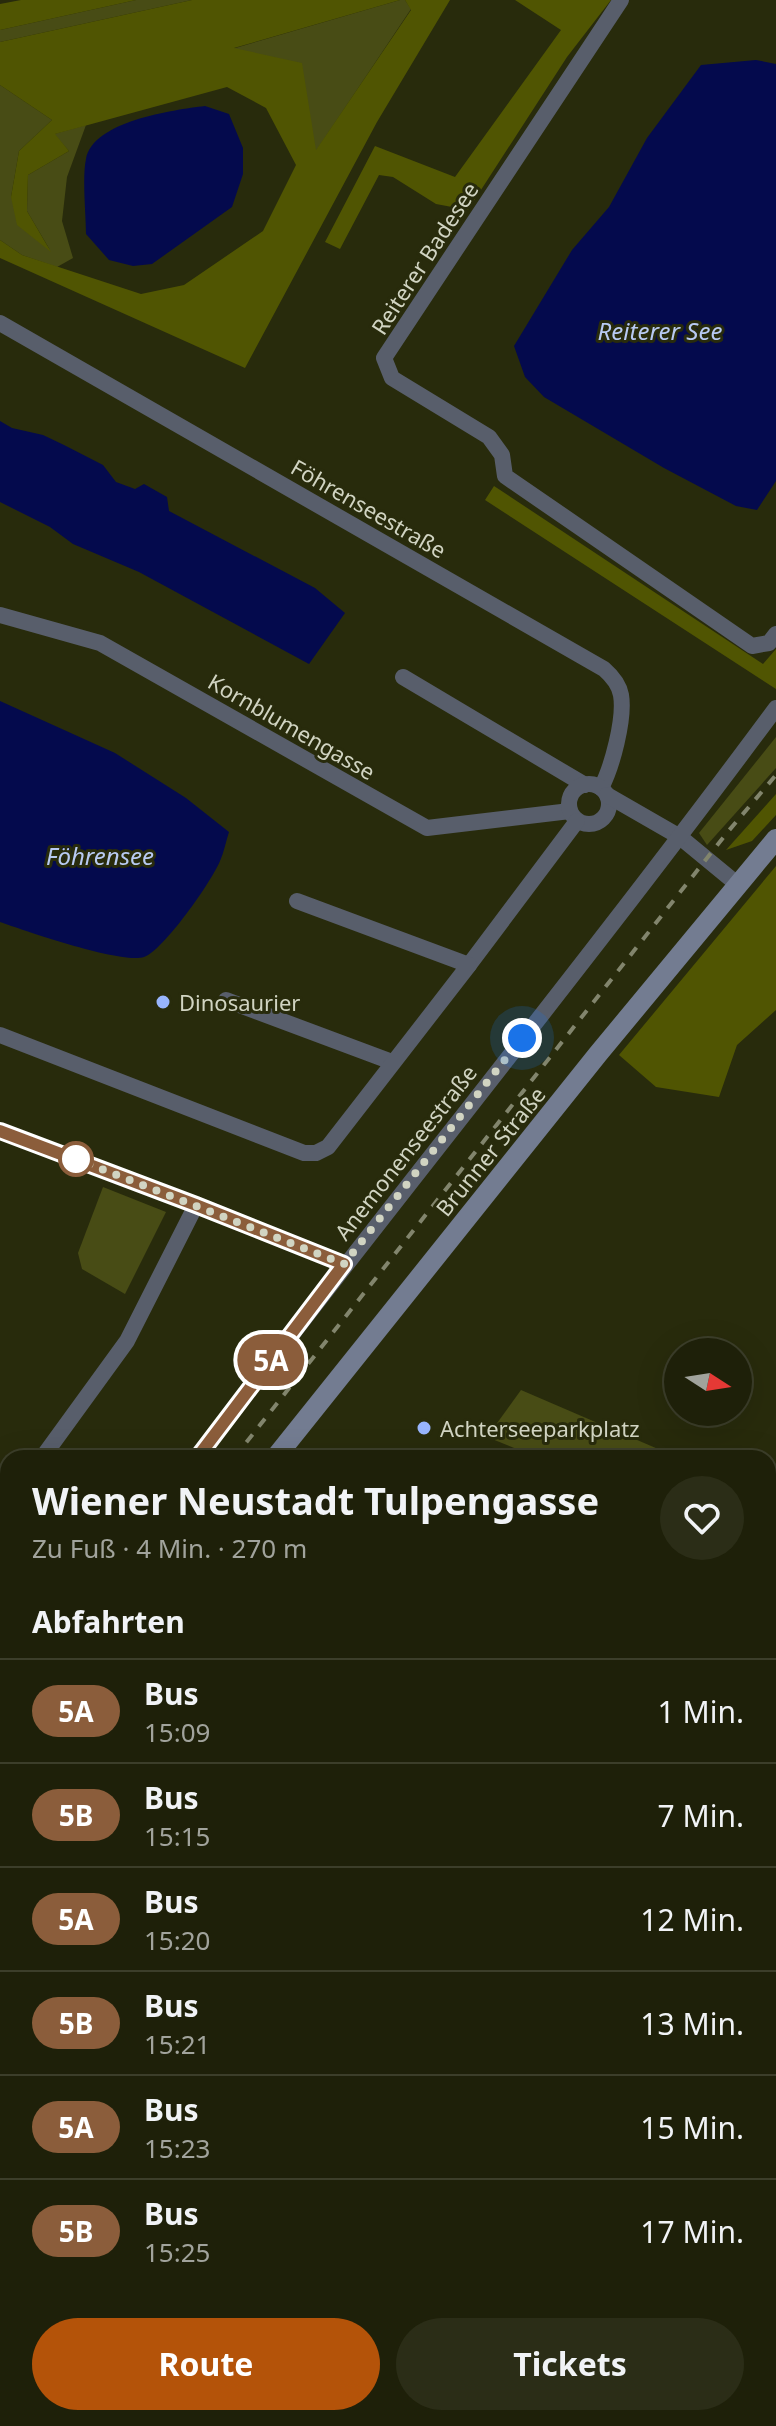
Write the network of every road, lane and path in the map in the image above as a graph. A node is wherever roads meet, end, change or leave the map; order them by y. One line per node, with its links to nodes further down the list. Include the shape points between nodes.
1 (621, 0): 4 (street, Reiterer Badesee, via 384,358 392,378 489,437 502,455 505,476 752,646 769,643)
2 (0, 323): 7 (street, Föhrenseestraße, via 604,669 621,692 622,709 609,773)
3 (0, 615): 8 (street, Kornblumengasse, via 100,643 427,828)
4 (776, 634)
5 (403, 677): 7 (street)
6 (776, 708): 11 (street)
7 (598, 789): 8 (street, via 579,787 570,797); 9 (street); 10 (street, via 608,812)
8 (574, 816): 10 (street, via 589,825); 15 (street)
9 (645, 818): 10 (street); 11 (street)
10 (600, 821)
11 (680, 837): 13 (street); 21 (street, Anemonenseestraße)
12 (776, 839): 13 (main road, Brunner Straße)
13 (737, 884): 24 (main road, Brunner Straße)
14 (297, 901): 15 (street)
15 (469, 965): 18 (street)
16 (226, 1000): 18 (street)
17 (0, 1035): 18 (street, via 304,1153 328,1147)
18 (392, 1062)
19 (0, 1131): 20 (street)
20 (196, 1205): 21 (street); 22 (street, via 127,1341)
21 (344, 1264): 23 (street, Anemonenseestraße)
22 (48, 1450)
23 (203, 1450)
24 (281, 1450)

